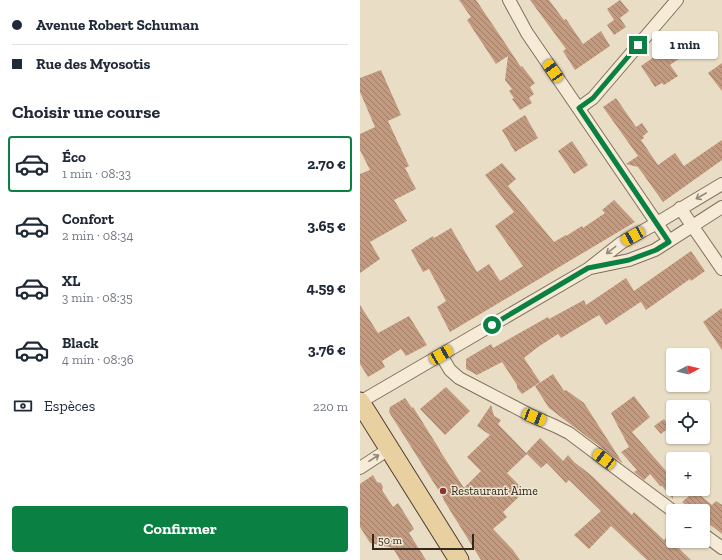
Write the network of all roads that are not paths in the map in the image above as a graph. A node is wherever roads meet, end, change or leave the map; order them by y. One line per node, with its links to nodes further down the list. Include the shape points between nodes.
1 (509, 0): 3 (street, via 528,33)
2 (677, 0): 3 (street, via 593,98)
3 (579, 108): 7 (street)
4 (722, 184): 6 (street, one-way to 6)
5 (722, 207): 8 (street)
6 (680, 208): 7 (street); 8 (street)
7 (657, 223): 9 (street); 10 (street, one-way to 10, via 621,243)
8 (692, 226): 9 (street); 11 (street)
9 (669, 242): 10 (street, via 629,260)
10 (588, 268): 12 (street)
11 (722, 269)
12 (441, 355): 13 (street); 16 (street, via 450,370 459,378 569,433)
13 (360, 402): 14 (main road)
14 (389, 448): 15 (street, one-way to 14); 19 (main road)
15 (360, 468)
16 (666, 506)
17 (710, 539): 18 (street)
18 (722, 548)
19 (459, 560)

